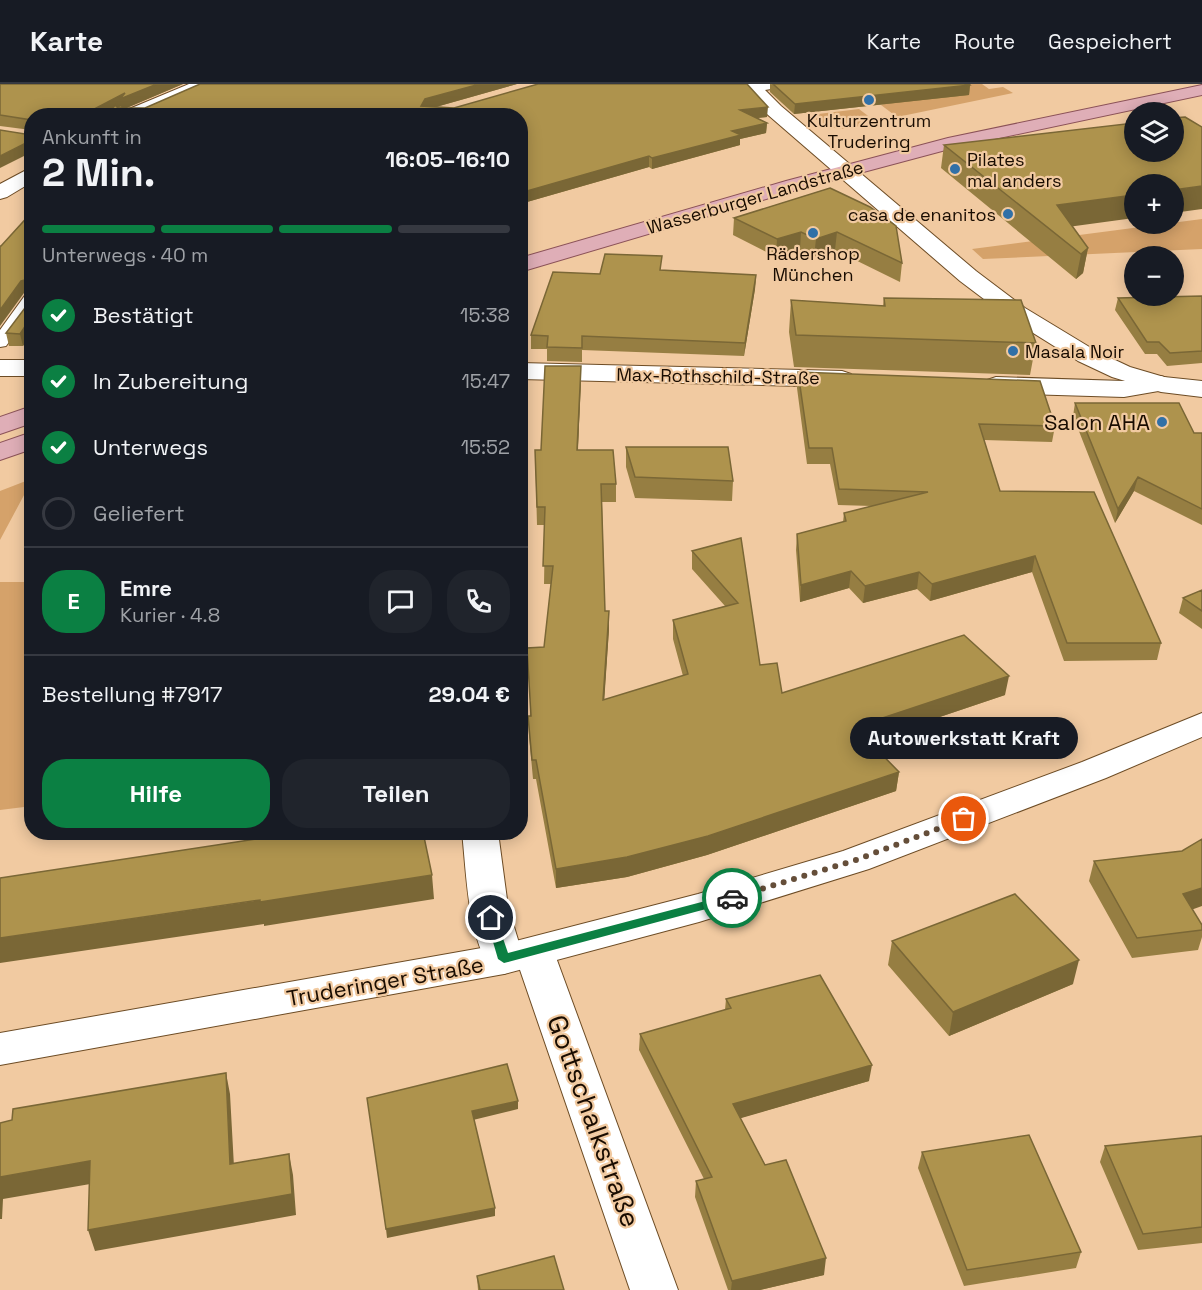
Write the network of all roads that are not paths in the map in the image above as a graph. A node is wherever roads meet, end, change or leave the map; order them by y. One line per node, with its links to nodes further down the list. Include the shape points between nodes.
1 (204, 84): 7 (street)
2 (776, 84): 4 (lane)
3 (1154, 84): 6 (main road)
4 (750, 85): 10 (street)
5 (1202, 90): 12 (main road, Wasserburger Landstraße)
6 (1057, 102)
7 (148, 108)
8 (1022, 109): 9 (main road)
9 (931, 129)
10 (828, 154): 11 (main road, Wasserburger Landstraße); 12 (street)
11 (805, 160)
12 (847, 160): 15 (main road, Wasserburger Landstraße); 23 (street, via 968,276 1017,313 1087,356)
13 (24, 178): 14 (street)
14 (0, 193)
15 (528, 262)
16 (24, 309): 17 (lane)
17 (0, 342)
18 (0, 368): 19 (street)
19 (24, 368)
20 (528, 371): 21 (street, Max-Rothschild-Straße)
21 (867, 380)
22 (978, 384): 23 (street, via 1124,389)
23 (1161, 384): 24 (street)
24 (1202, 389)
25 (24, 417): 26 (main road)
26 (0, 426)
27 (24, 443): 28 (main road)
28 (0, 452)
29 (1202, 724): 31 (street, Truderinger Straße, via 1094,770 856,860 699,908)
30 (481, 840): 31 (street, Gottschalkstraße, via 489,907)
31 (519, 955): 32 (street, Truderinger Straße); 33 (street, Gottschalkstraße)
32 (0, 1048)
33 (654, 1290)

